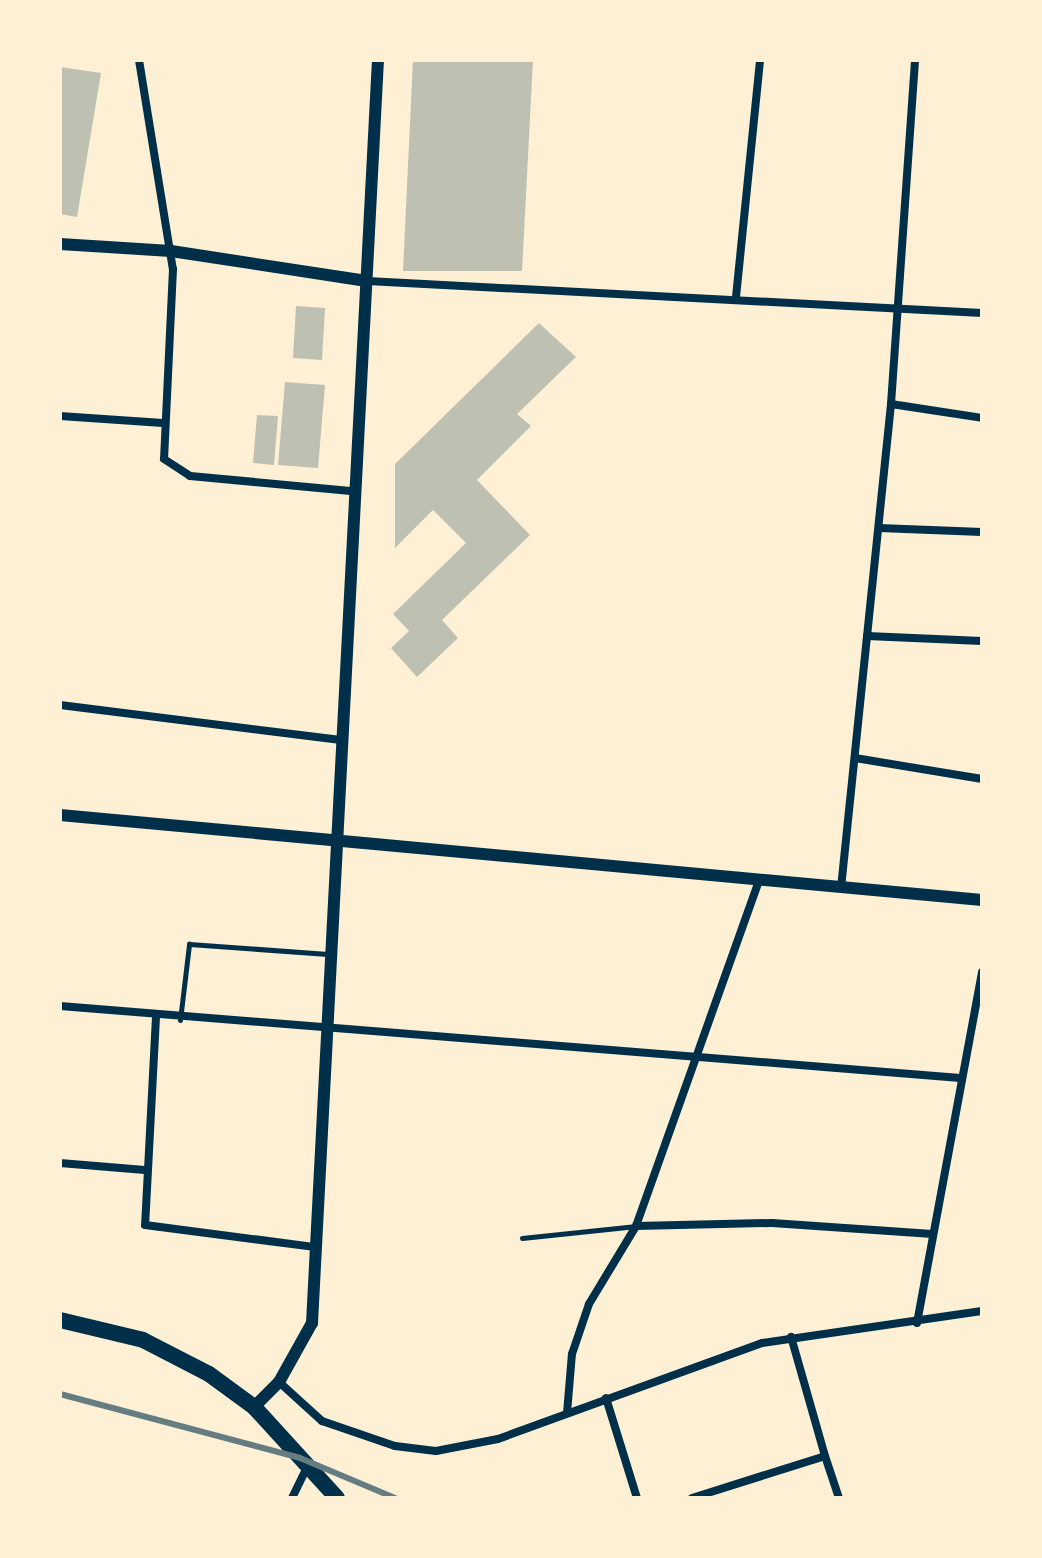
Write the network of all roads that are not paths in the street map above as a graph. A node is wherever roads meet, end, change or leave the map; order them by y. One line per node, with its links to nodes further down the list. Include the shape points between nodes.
1 (139, 60): 6 (street)
2 (378, 60): 7 (street)
3 (760, 60): 8 (street)
4 (915, 60): 9 (street)
5 (60, 244): 6 (street)
6 (171, 251): 7 (street); 14 (street)
7 (367, 281): 8 (street); 15 (street)
8 (736, 297): 9 (street)
9 (898, 307): 10 (street); 11 (street)
10 (982, 313)
11 (891, 404): 13 (street); 16 (street)
12 (60, 416): 14 (street)
13 (982, 418)
14 (163, 423): 15 (street, via 168,468)
15 (353, 491): 21 (street)
16 (879, 528): 17 (street); 18 (street)
17 (982, 532)
18 (867, 636): 19 (street); 22 (street)
19 (982, 641)
20 (60, 705): 21 (street)
21 (341, 740): 25 (street)
22 (855, 758): 23 (street); 27 (street)
23 (982, 779)
24 (60, 815): 25 (street)
25 (335, 841): 26 (street); 29 (street)
26 (758, 883): 27 (street); 35 (street)
27 (841, 888): 28 (street)
28 (982, 900)
29 (328, 954): 33 (lane, via 189,944); 34 (street)
30 (982, 972): 36 (street)
31 (60, 1006): 32 (street)
32 (156, 1017): 33 (street); 38 (street)
33 (180, 1020): 34 (street)
34 (323, 1030): 35 (street); 42 (street)
35 (698, 1054): 36 (street); 39 (street)
36 (960, 1078): 40 (street)
37 (60, 1163): 38 (street)
38 (145, 1170): 42 (street, via 145,1225)
39 (636, 1226): 40 (street, via 772,1223); 41 (lane); 50 (street, via 589,1304 572,1354)
40 (933, 1234): 45 (street)
41 (522, 1238)
42 (314, 1247): 47 (street, via 312,1323)
43 (982, 1311): 45 (street)
44 (60, 1320): 49 (highway, via 143,1340)
45 (917, 1323): 46 (street)
46 (791, 1337): 48 (street); 51 (street)
47 (279, 1382): 49 (street); 50 (street, via 322,1421 395,1446 436,1451 498,1439)
48 (606, 1398): 50 (street); 55 (street)
49 (254, 1407): 52 (highway)
50 (567, 1413)
51 (825, 1456): 56 (street); 57 (street)
52 (307, 1466): 53 (street); 54 (highway)
53 (296, 1496)
54 (337, 1498)
55 (637, 1498)
56 (692, 1498)
57 (839, 1498)

